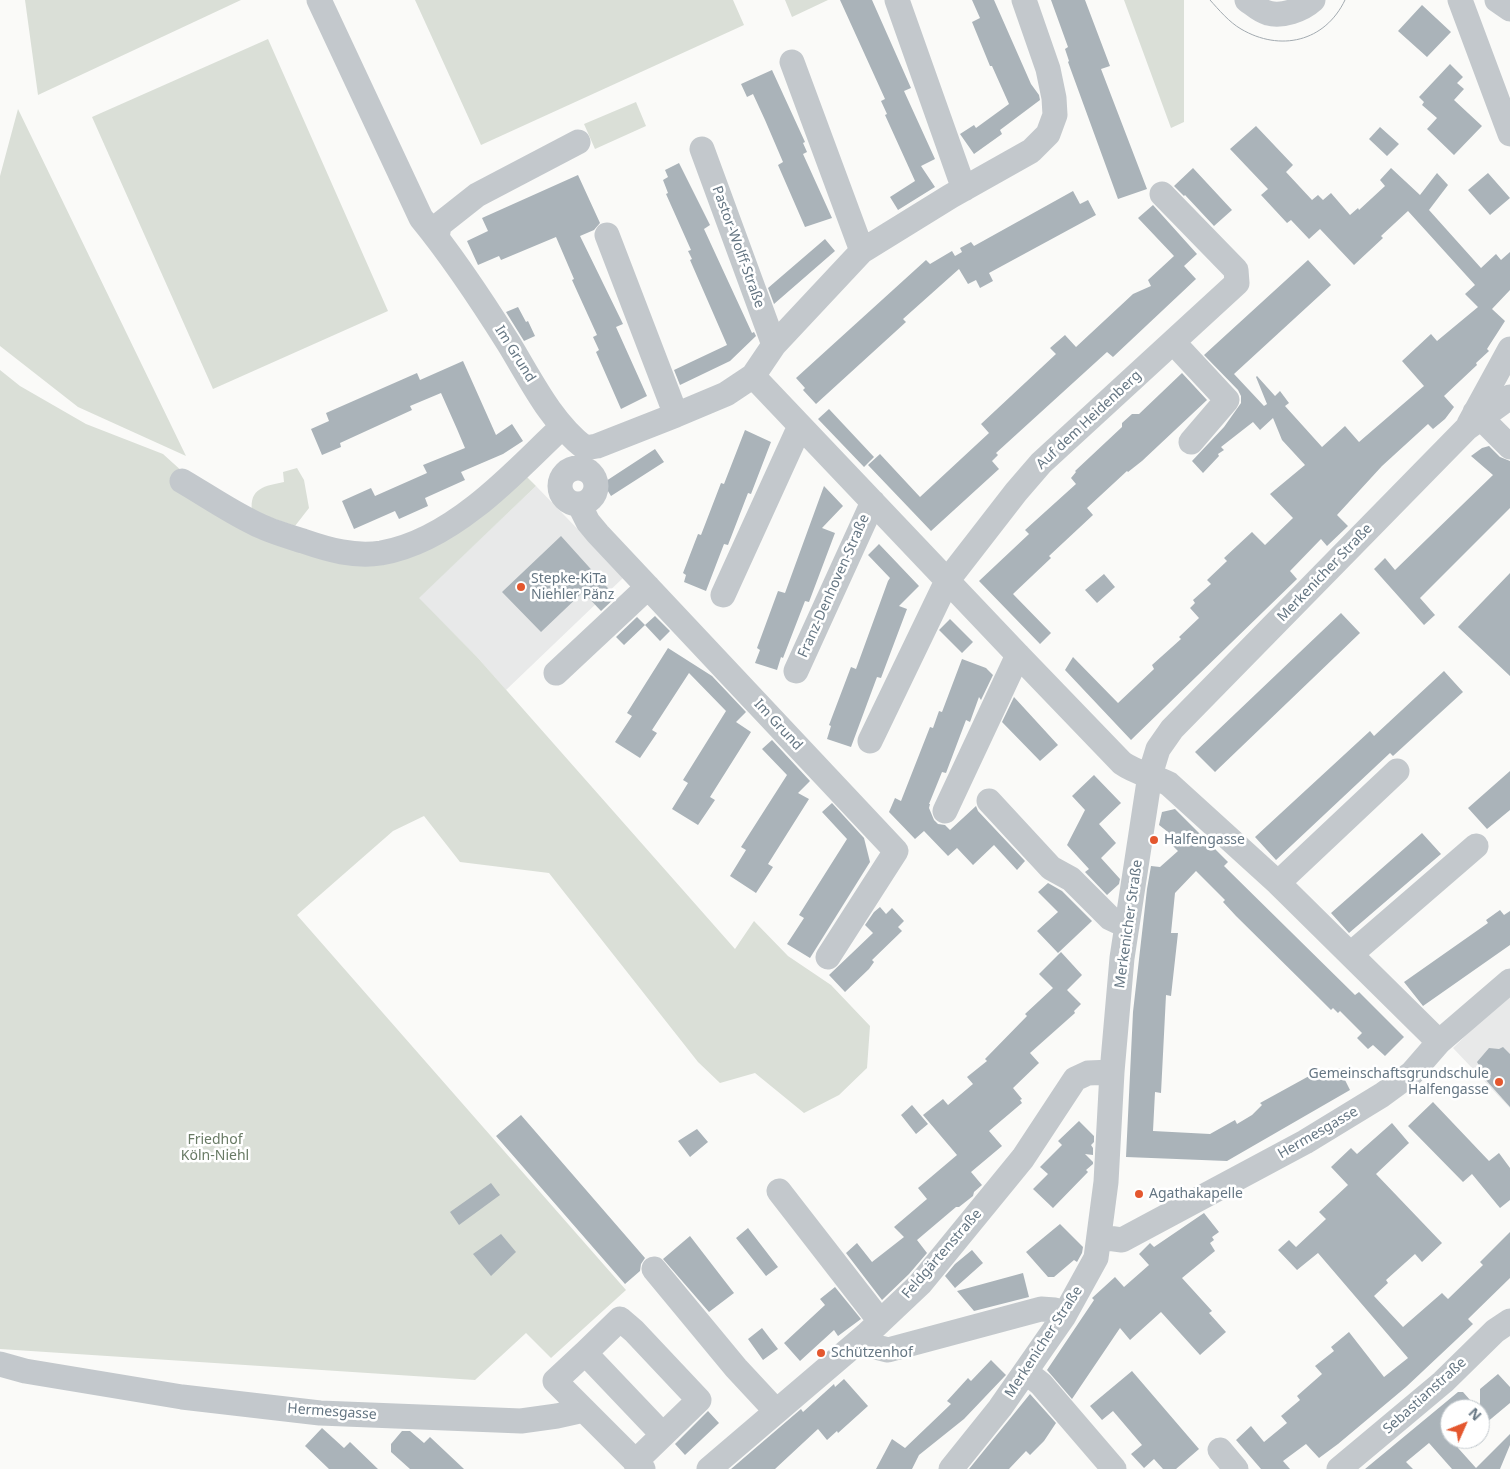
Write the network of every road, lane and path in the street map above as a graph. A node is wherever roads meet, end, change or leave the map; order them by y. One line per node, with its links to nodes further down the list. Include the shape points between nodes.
1 (318, 0): 16 (street, Im Grund, via 421,218)
2 (896, 0): 13 (street)
3 (1024, 0): 13 (street, via 1048,69 1055,115 1048,134 1031,151)
4 (1248, 0): 5 (street, via 1268,13 1282,14 1300,9)
5 (1313, 0)
6 (1460, 0): 10 (street)
7 (1497, 0): 8 (street)
8 (1510, 10)
9 (792, 62): 17 (street)
10 (1510, 134)
11 (578, 142): 16 (street, via 476,195 440,225)
12 (702, 150): 19 (street, Pastor-Wolff-Straße)
13 (964, 189): 17 (street)
14 (1162, 194): 18 (street, Auf dem Heidenberg, via 1236,270 1237,283)
15 (607, 235): 23 (street)
16 (437, 238): 26 (street, Im Grund)
17 (862, 251): 19 (street)
18 (1173, 342): 27 (street, via 1227,400); 32 (street, Auf dem Heidenberg, via 1041,464)
19 (774, 345): 21 (street)
20 (1510, 349): 24 (street, Merkenicher Straße)
21 (753, 376): 23 (street, via 726,394); 25 (street, Franz-Denhoven-Straße)
22 (1510, 397): 24 (street, Merkenicher Straße)
23 (676, 415): 29 (street, via 597,446)
24 (1474, 420): 28 (street); 40 (street, Merkenicher Straße, via 1172,729 1158,749)
25 (800, 426): 31 (street, Franz-Denhoven-Straße); 34 (street)
26 (562, 427): 29 (street, Im Grund); 30 (street, via 460,518 407,546 381,553 332,551 254,524)
27 (1192, 442)
28 (1510, 446)
29 (585, 459): 33 (street, Im Grund, via 579,468 568,472 561,481 561,492 568,501 579,504 588,522)
30 (182, 480)
31 (872, 502): 32 (street, Franz-Denhoven-Straße); 36 (street, Franz-Denhoven-Straße)
32 (947, 581): 35 (street, Franz-Denhoven-Straße); 38 (street)
33 (648, 587): 37 (street); 47 (street, Im Grund, via 896,851)
34 (723, 595)
35 (1018, 655): 40 (street, Franz-Denhoven-Straße, via 1122,763 1134,771); 42 (street)
36 (796, 671)
37 (556, 673)
38 (870, 741)
39 (1397, 771): 44 (street)
40 (1150, 775): 44 (street, via 1169,784); 45 (street, Merkenicher Straße)
41 (989, 802): 45 (street, via 1050,868 1071,879 1110,918)
42 (945, 810)
43 (1476, 846): 46 (street)
44 (1278, 883): 46 (street)
45 (1127, 926): 50 (street, Merkenicher Straße)
46 (1351, 954): 49 (street)
47 (828, 957)
48 (1510, 981): 49 (street, Hermesgasse)
49 (1440, 1042): 52 (street, Hermesgasse, via 1412,1073 1305,1142 1122,1240)
50 (1112, 1072): 52 (street, Merkenicher Straße); 56 (street, Feldgärtenstraße, via 1088,1073 1075,1079 1017,1165 920,1284)
51 (780, 1191): 56 (street)
52 (1100, 1237): 54 (street, Merkenicher Straße, via 1096,1258)
53 (654, 1269): 61 (street)
54 (1064, 1316): 56 (street, via 1055,1310 1040,1309 888,1350 876,1346); 59 (street, Merkenicher Straße)
55 (1510, 1321): 69 (street, Sebastianstraße)
56 (873, 1328): 61 (street, Feldgärtenstraße)
57 (585, 1353): 60 (street, via 555,1381); 62 (street); 62 (street, via 620,1319 693,1393 699,1400)
58 (0, 1364): 60 (street, Hermesgasse, via 25,1372 182,1397 320,1413 521,1421)
59 (1026, 1372): 66 (street, Merkenicher Straße); 67 (street, via 1041,1384)
60 (584, 1410): 64 (street)
61 (776, 1411): 65 (street, Feldgärtenstraße)
62 (662, 1435): 64 (street)
63 (1220, 1450): 68 (street)
64 (639, 1465)
65 (709, 1469)
66 (951, 1469)
67 (1114, 1469)
68 (1236, 1469)
69 (1339, 1469)

